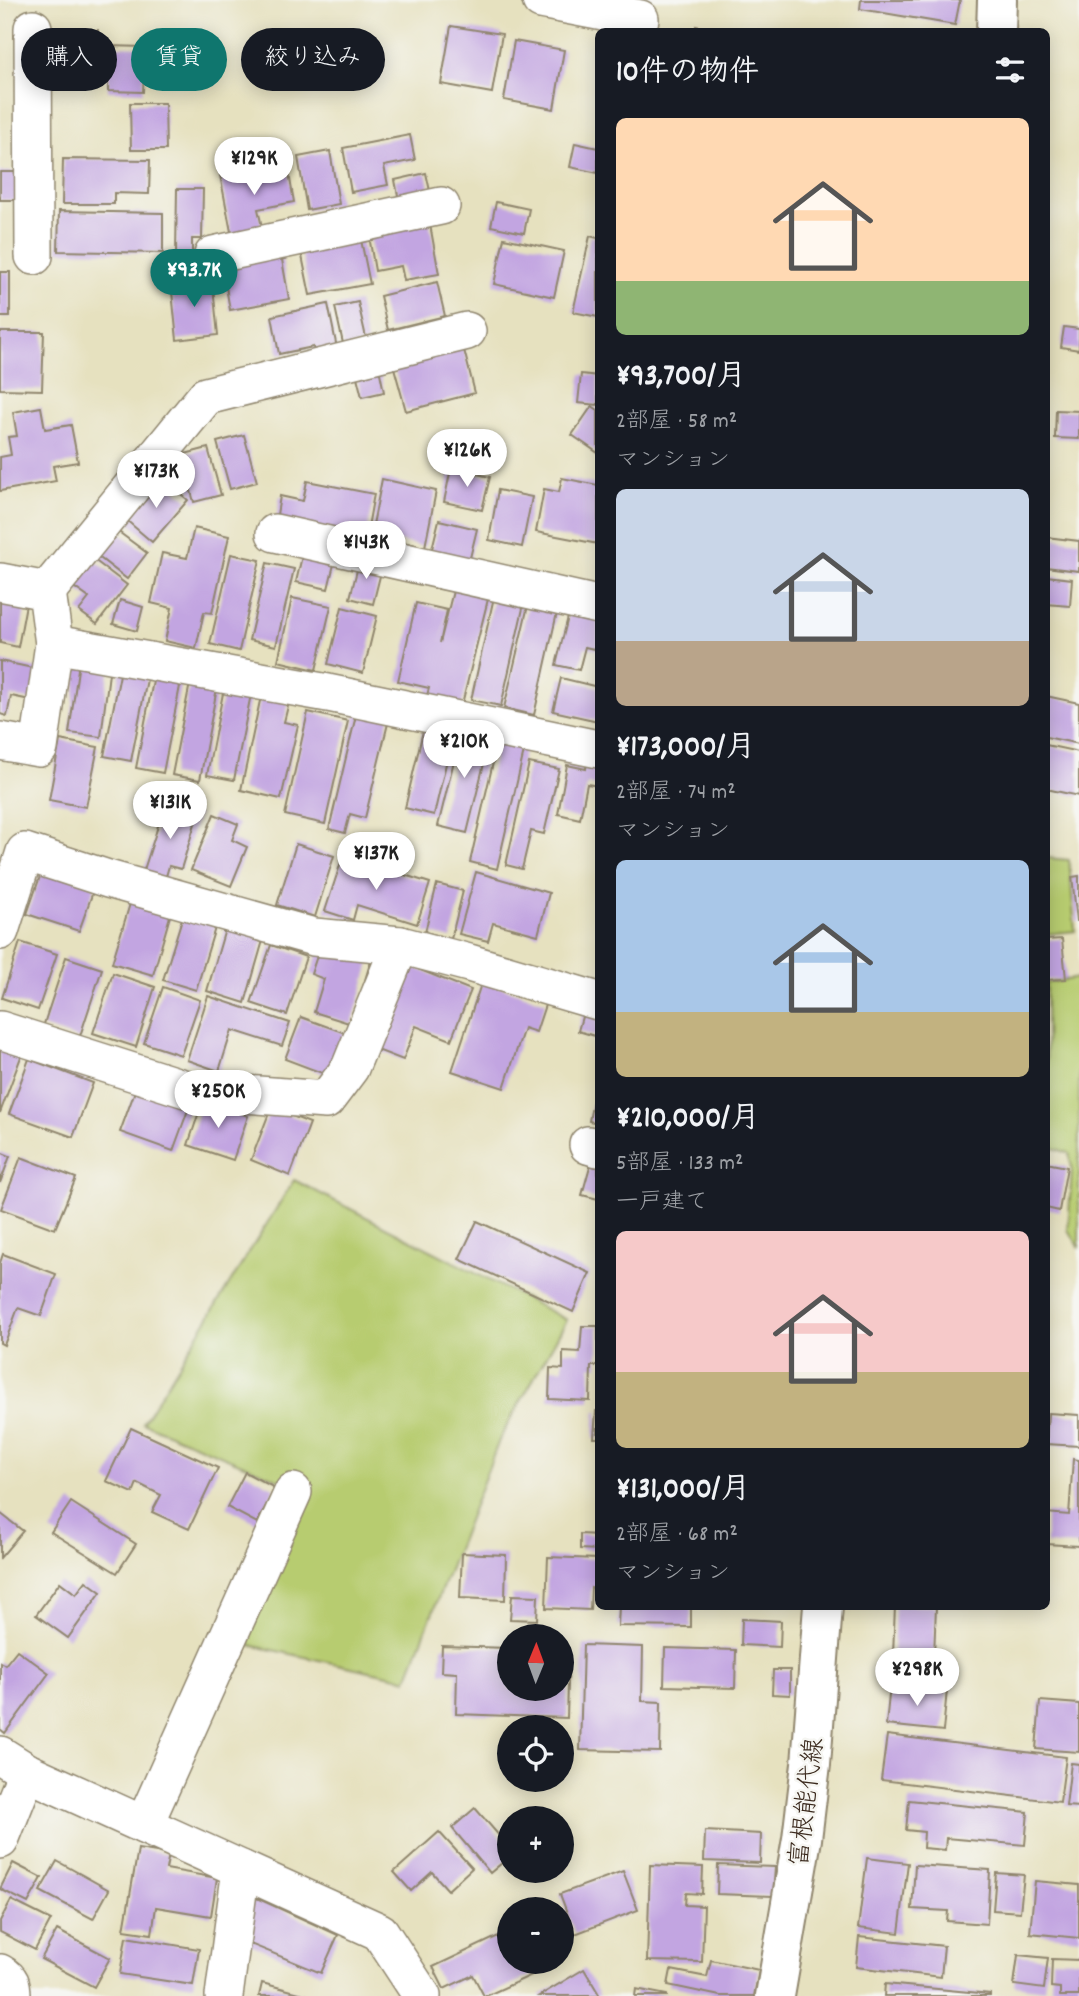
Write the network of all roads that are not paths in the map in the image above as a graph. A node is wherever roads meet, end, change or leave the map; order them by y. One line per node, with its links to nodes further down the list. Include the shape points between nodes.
1 (541, 0): 3 (street)
2 (998, 0): 4 (main road)
3 (641, 17)
4 (996, 28)
5 (33, 91): 8 (street)
6 (441, 206): 7 (street)
7 (213, 255)
8 (34, 256)
9 (467, 331): 12 (street, via 206,396)
10 (275, 533): 13 (street)
11 (0, 582): 12 (street)
12 (47, 590): 14 (street)
13 (595, 604)
14 (54, 644): 15 (street, via 39,748); 16 (street, via 328,693)
15 (0, 741)
16 (595, 748)
17 (0, 931): 18 (street, via 25,852 314,937)
18 (400, 945): 19 (street); 20 (street, via 350,1068 326,1100 190,1090)
19 (595, 1000)
20 (0, 1030)
21 (293, 1492): 24 (street)
22 (823, 1610): 31 (main road, 富根能代線, via 802,1839)
23 (14, 1763): 24 (street); 25 (street)
24 (144, 1825): 26 (street)
25 (0, 1840)
26 (242, 1869): 29 (street); 30 (street, via 380,1932)
27 (0, 1973): 28 (street, via 9,1978)
28 (12, 1996)
29 (224, 1996)
30 (422, 1996)
31 (775, 1996)

